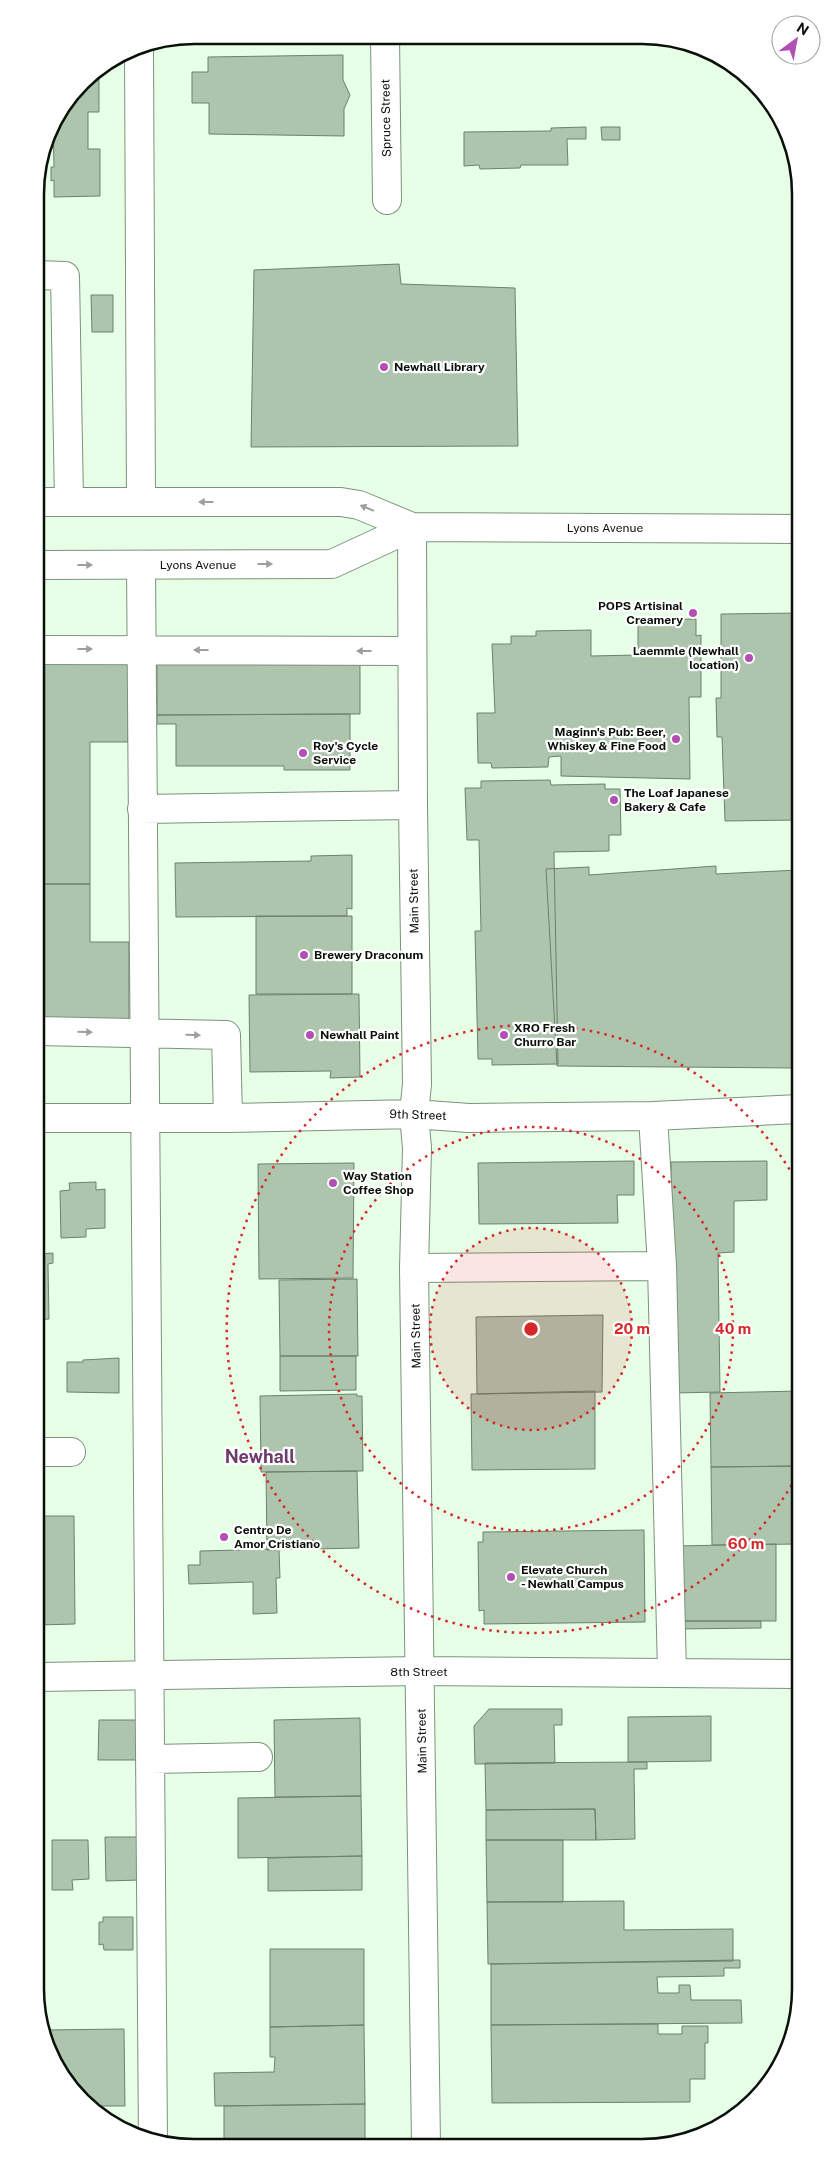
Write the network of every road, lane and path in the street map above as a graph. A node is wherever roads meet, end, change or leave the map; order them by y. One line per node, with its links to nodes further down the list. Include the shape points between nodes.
1 (384, 44): 3 (street, Spruce Street)
2 (139, 54): 7 (street)
3 (387, 200)
4 (44, 275): 6 (street, via 65,276)
5 (44, 502): 6 (street, Lyons Avenue)
6 (69, 502): 7 (street, Lyons Avenue)
7 (141, 502): 8 (street, Lyons Avenue, one-way to 7, via 359,505 341,502)
8 (412, 527): 9 (street, Lyons Avenue); 11 (street, Lyons Avenue, one-way to 8, via 332,564); 14 (street, Main Street)
9 (792, 530)
10 (44, 564): 11 (street, Lyons Avenue, one-way to 11)
11 (141, 565): 12 (street)
12 (142, 649): 13 (street, one-way to 12); 14 (street, one-way to 12); 16 (street)
13 (44, 650)
14 (412, 651): 15 (street, Main Street)
15 (412, 805): 16 (street); 20 (street, Main Street, via 417,1084)
16 (142, 809): 18 (street)
17 (44, 1031): 18 (street, one-way to 18)
18 (144, 1033): 23 (street); 24 (street, one-way to 24, via 226,1035)
19 (792, 1109): 21 (street, 9th Street)
20 (414, 1114): 21 (street, 9th Street, via 470,1118); 24 (street, 9th Street); 26 (street, Main Street, via 417,1148)
21 (653, 1116): 25 (street)
22 (44, 1118): 23 (street, 9th Street)
23 (144, 1118): 24 (street, 9th Street); 32 (street)
24 (228, 1118)
25 (662, 1266): 26 (street); 30 (street)
26 (414, 1268): 29 (street, Main Street)
27 (44, 1452): 28 (street)
28 (71, 1452)
29 (421, 1671): 30 (street, 8th Street); 32 (street, 8th Street); 37 (street, Main Street)
30 (672, 1672): 31 (street, 8th Street)
31 (792, 1674)
32 (151, 1675): 33 (street, 8th Street); 35 (street)
33 (44, 1677)
34 (258, 1756): 35 (street)
35 (152, 1759): 36 (street)
36 (153, 2133)
37 (426, 2139)

